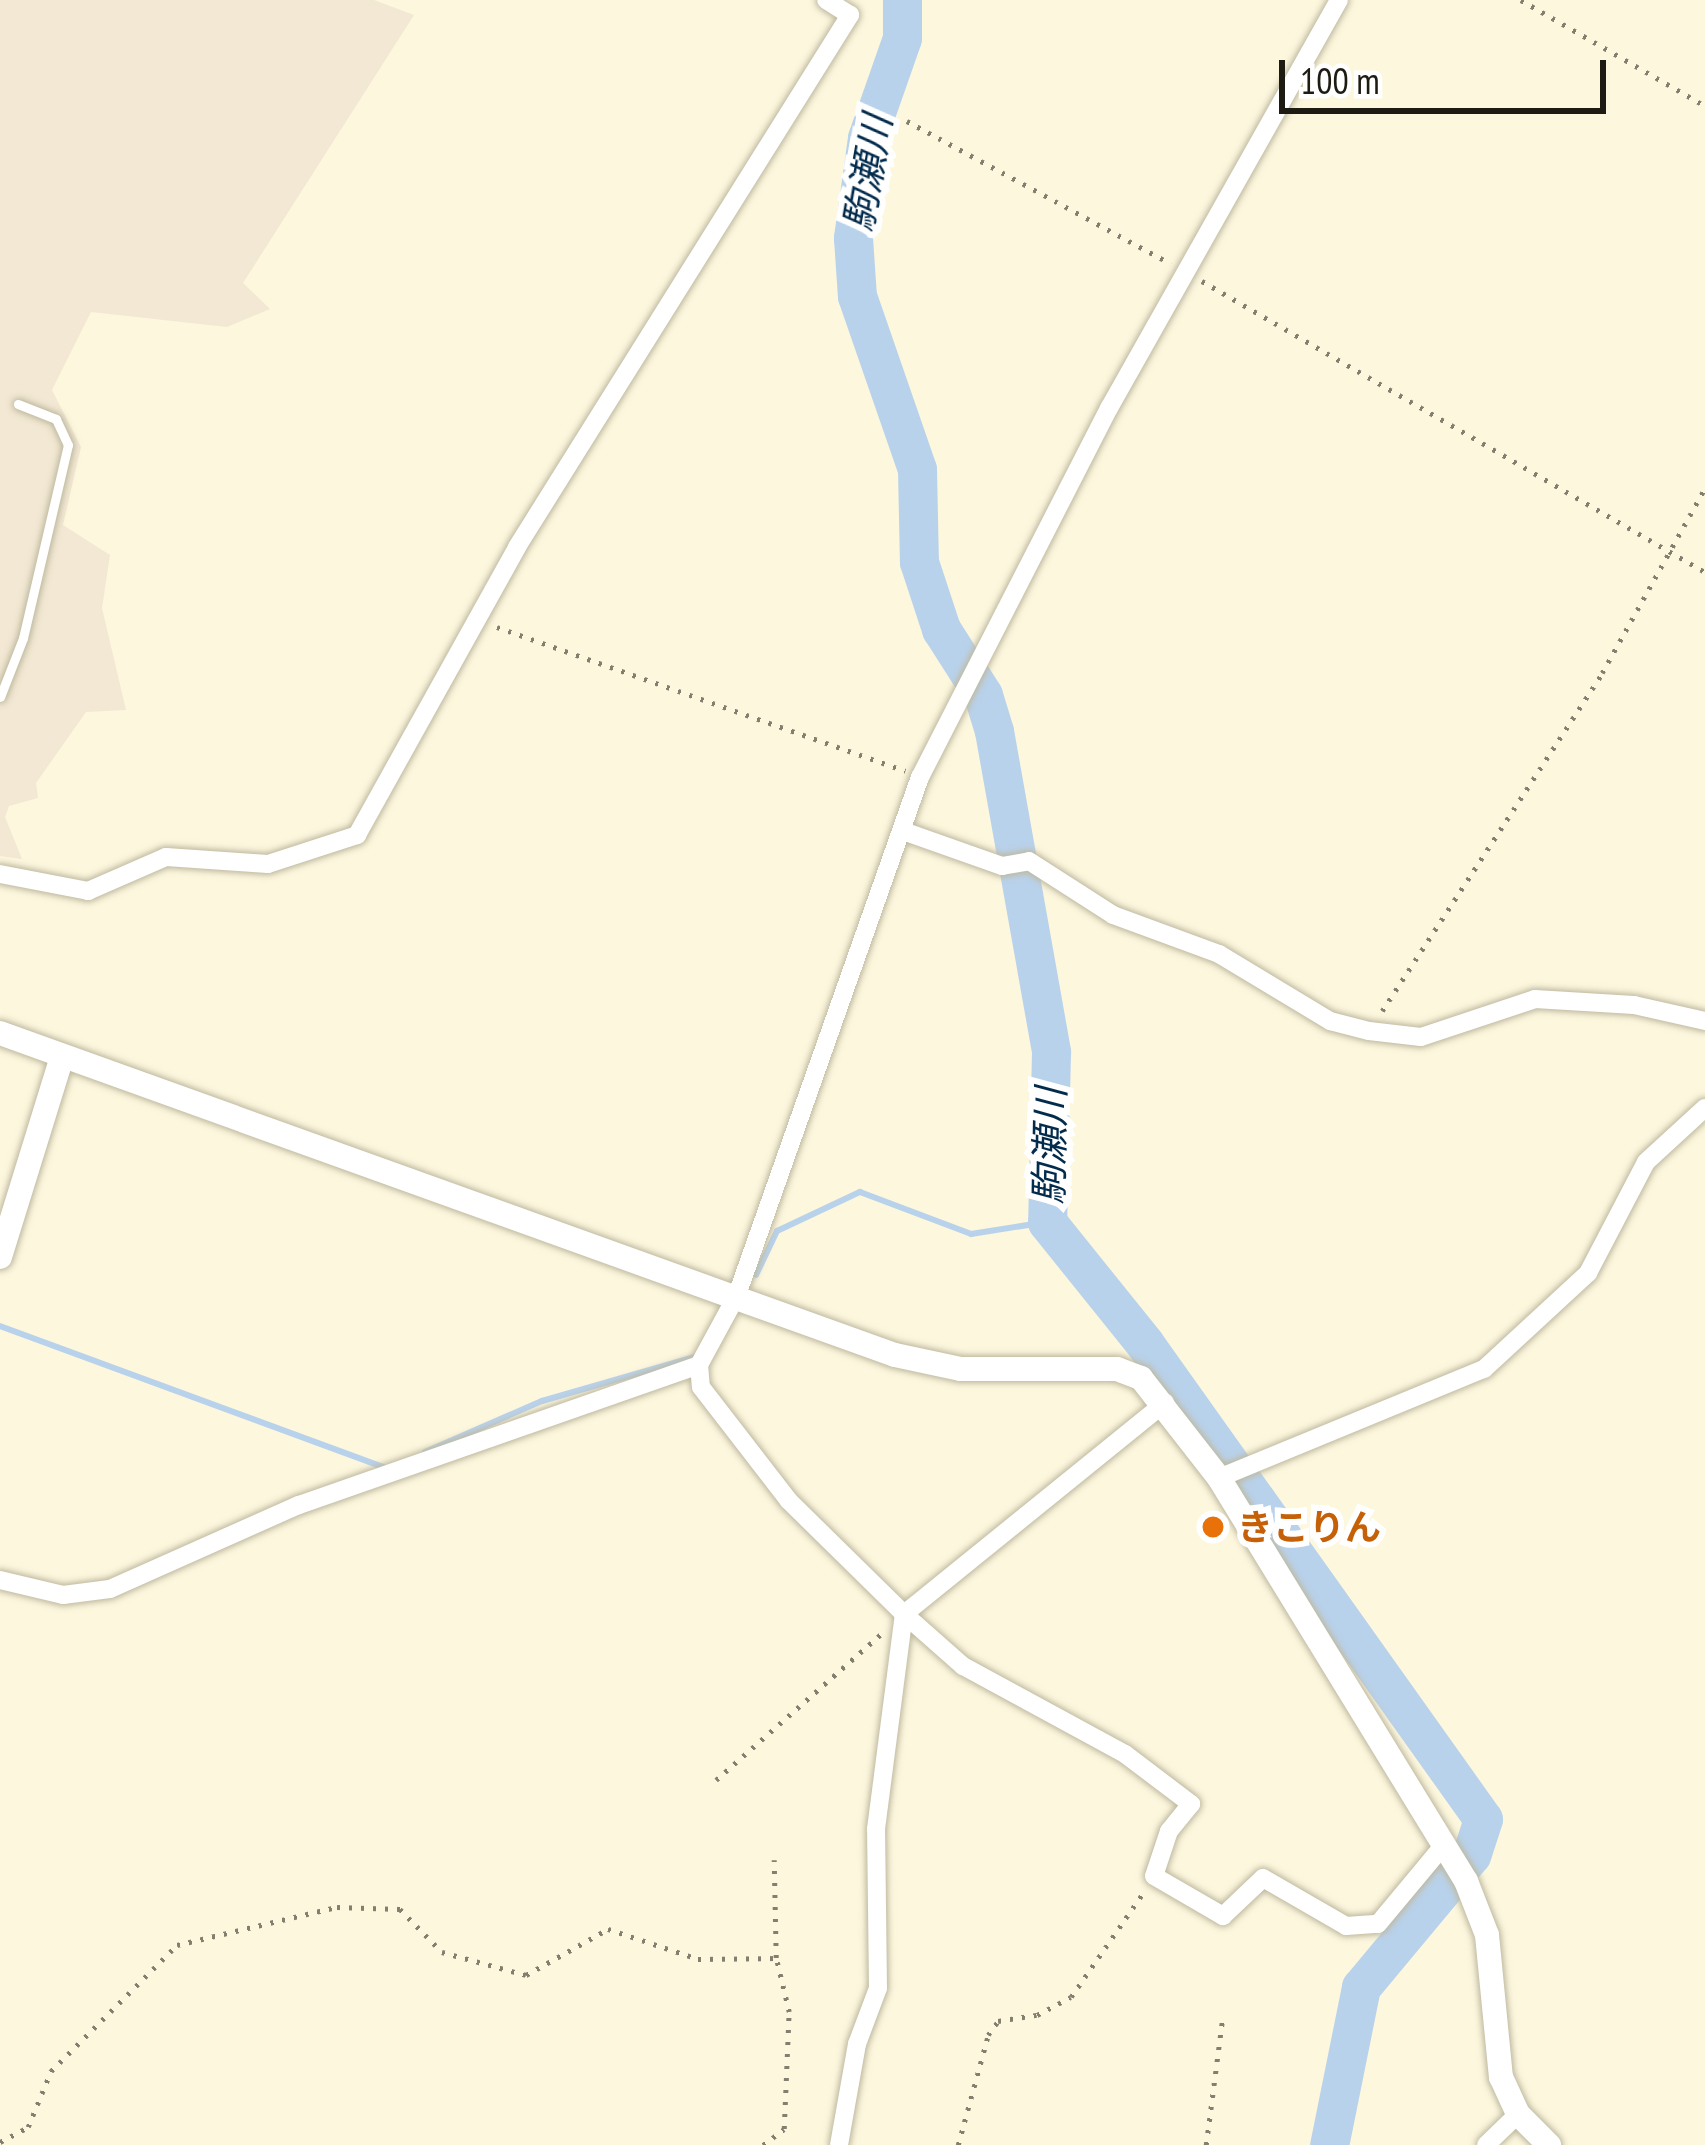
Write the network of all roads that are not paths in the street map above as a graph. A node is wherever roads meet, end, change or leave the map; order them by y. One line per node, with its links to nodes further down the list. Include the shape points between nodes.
1 (826, 0): 6 (street, via 850,15 517,547 357,835 268,864 166,857 88,891)
2 (1339, 0): 5 (street, via 962,693)
3 (18, 404): 4 (lane, via 56,419 68,445 23,638)
4 (0, 697)
5 (903, 831): 7 (street, via 1016,863 1113,915 1219,953 1330,1021 1369,1031 1421,1037 1535,999); 12 (street)
6 (0, 874)
7 (1705, 1021)
8 (0, 1033): 9 (street)
9 (62, 1057): 11 (street); 12 (street)
10 (1705, 1108): 15 (street, via 1646,1162 1588,1273 1484,1369)
11 (0, 1257)
12 (737, 1295): 13 (street); 14 (street, via 895,1354 961,1369 1117,1369 1141,1378)
13 (699, 1365): 16 (street, via 299,1505 110,1589 63,1595); 17 (street, via 700,1387 789,1501)
14 (1165, 1402): 15 (street); 17 (street)
15 (1219, 1478): 18 (street)
16 (0, 1580)
17 (904, 1614): 18 (street, via 963,1666 1125,1754 1191,1804 1169,1832 1154,1876 1223,1916 1263,1878 1346,1926 1378,1924); 20 (street, via 876,1828 878,1988 857,2044)
18 (1445, 1850): 19 (street, via 1486,1935 1501,2077)
19 (1518, 2114): 21 (street); 22 (street)
20 (839, 2145)
21 (1486, 2145)
22 (1549, 2145)

